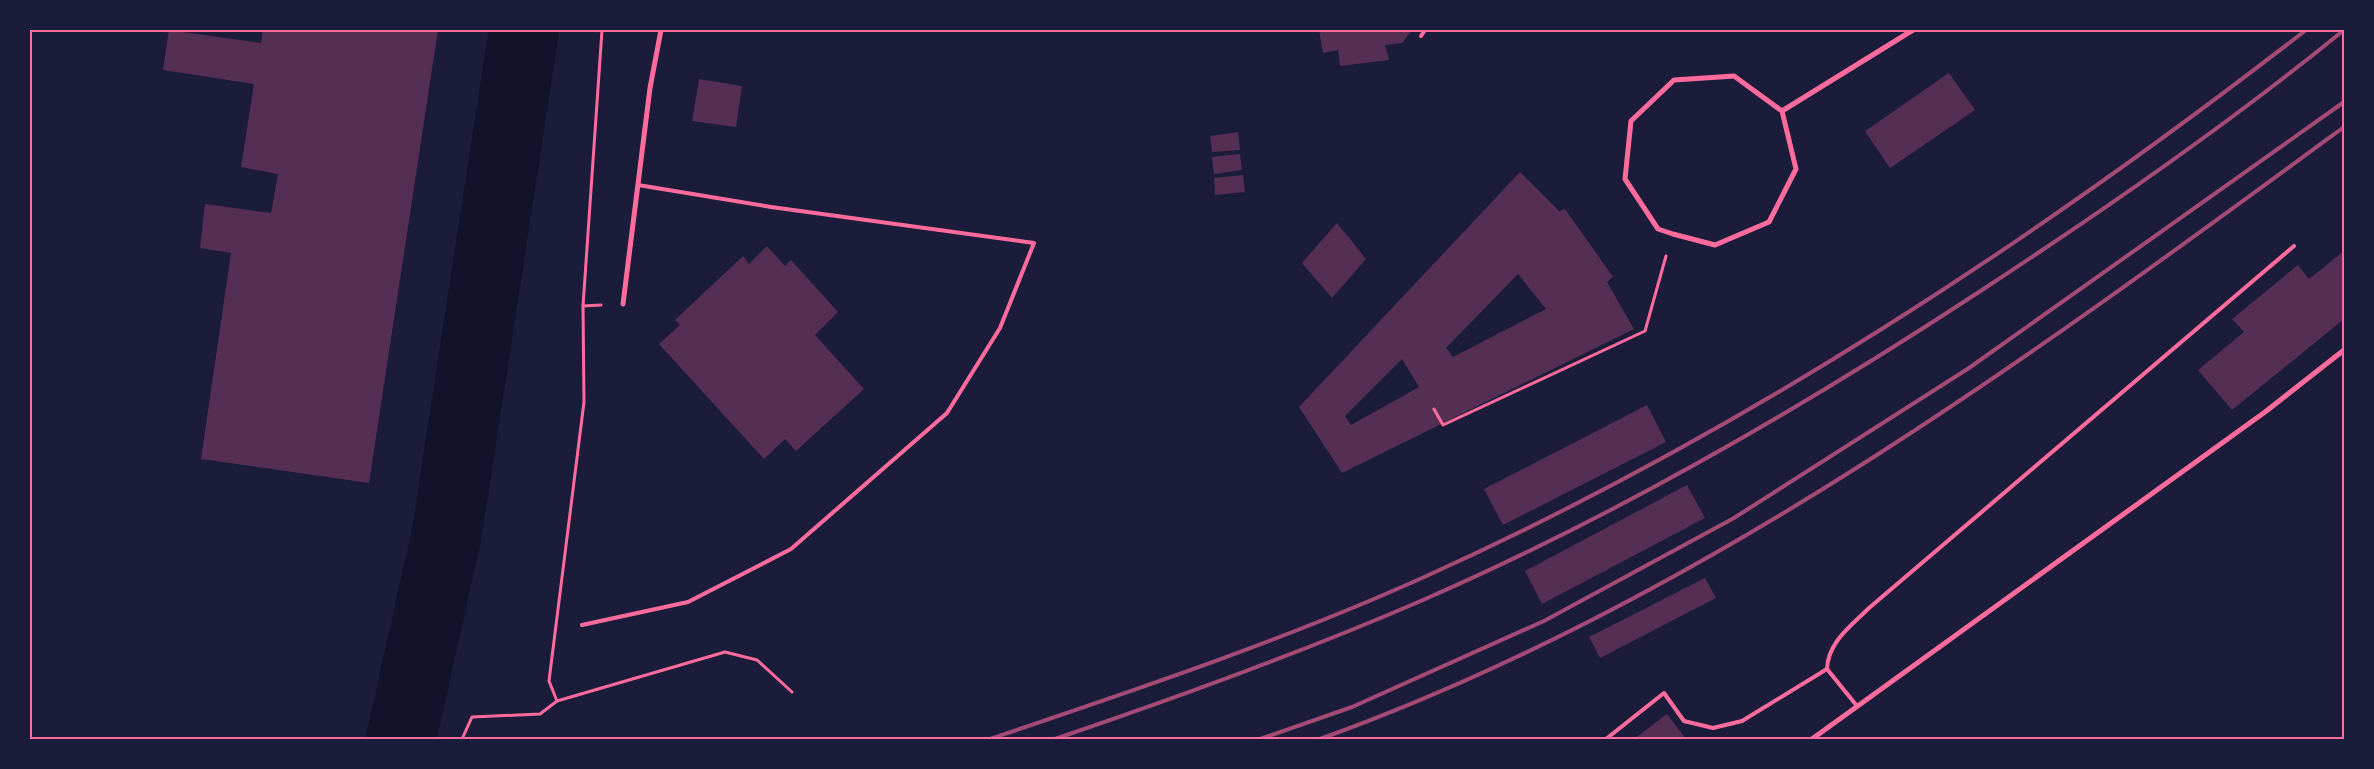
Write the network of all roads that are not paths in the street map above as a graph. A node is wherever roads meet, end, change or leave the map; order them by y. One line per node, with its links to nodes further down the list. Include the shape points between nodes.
1 (662, 30): 6 (street, via 650,88)
2 (1425, 30): 4 (lane)
3 (1913, 30): 5 (street)
4 (1420, 36)
5 (1782, 111): 5 (street, via 1734,76 1674,80 1631,120 1625,179 1658,229 1715,246 1769,222 1796,169)
6 (638, 185): 8 (street); 10 (lane, via 1034,243 1000,328 947,412 791,549 688,602)
7 (2294, 246): 11 (lane, via 1869,608 1836,641 1827,657)
8 (623, 304)
9 (2344, 350): 12 (street, via 2265,412)
10 (582, 625)
11 (1827, 669): 12 (lane); 13 (lane, via 1742,721 1713,728 1684,721 1664,692)
12 (1857, 706): 14 (street)
13 (1606, 739)
14 (1812, 739)

